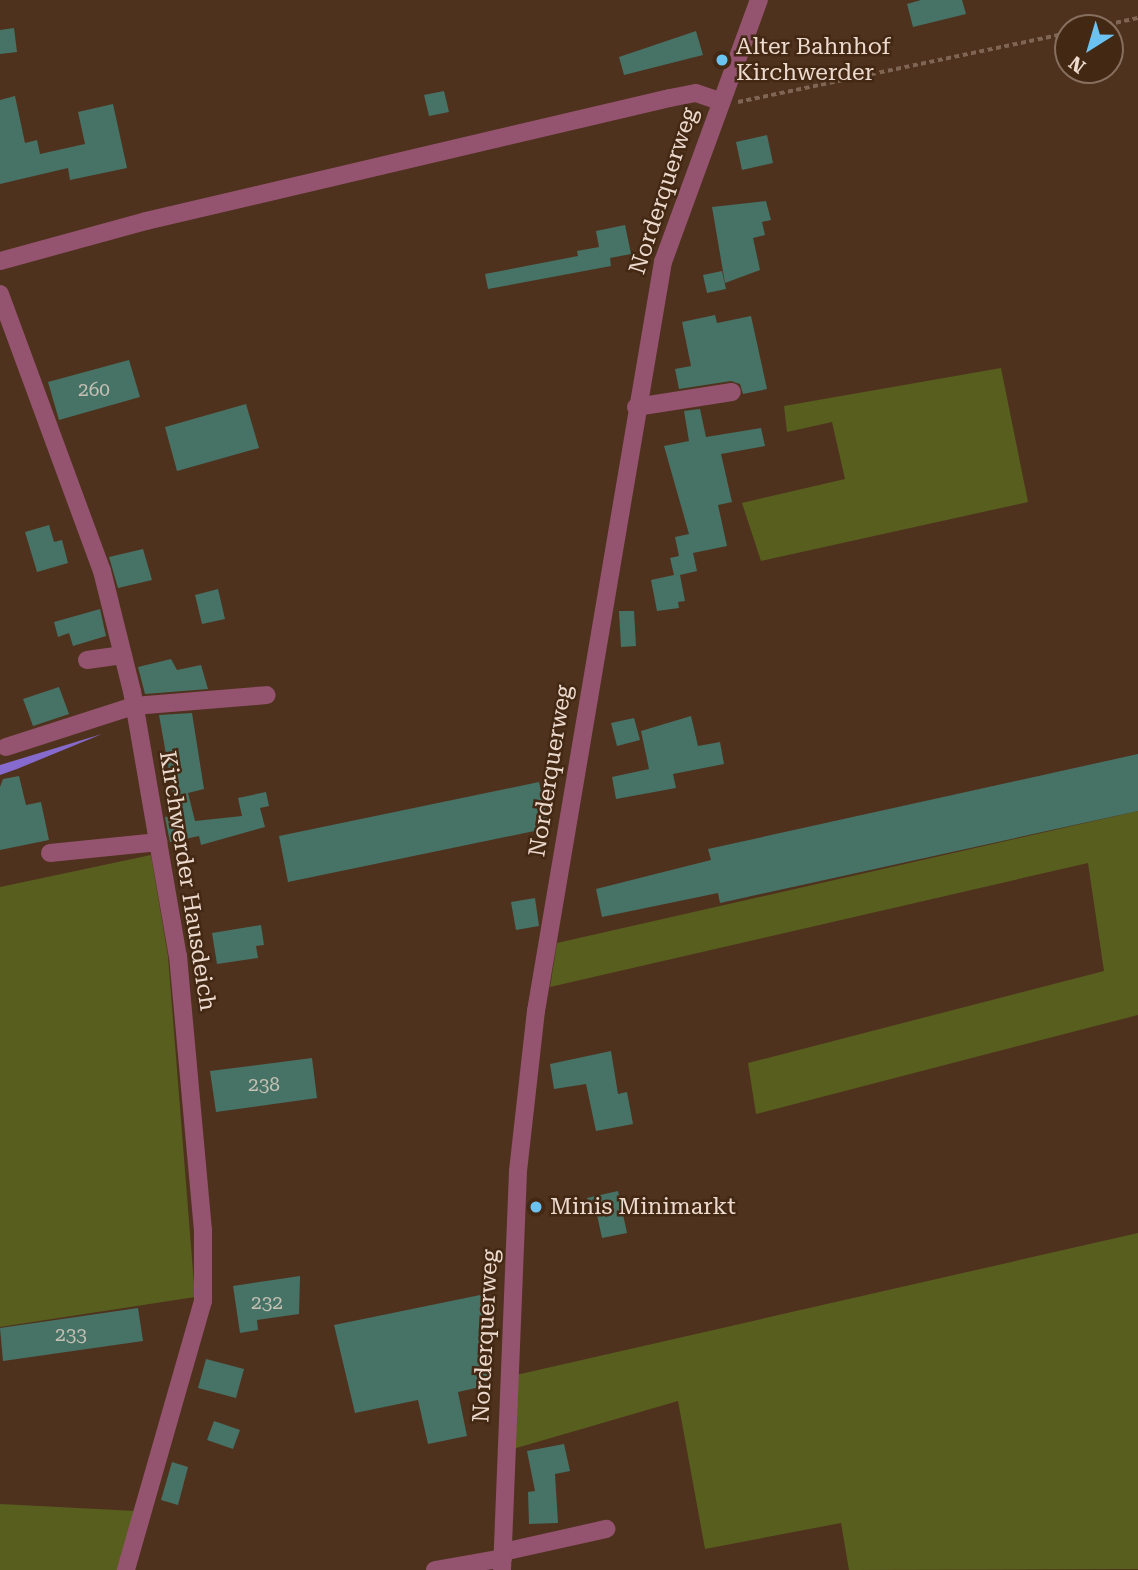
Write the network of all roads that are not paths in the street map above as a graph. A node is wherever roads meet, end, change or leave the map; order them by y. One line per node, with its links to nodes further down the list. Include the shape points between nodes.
1 (759, 0): 2 (street, Norderquerweg)
2 (719, 101): 3 (street, via 696,93 670,98 146,221); 6 (street, Norderquerweg, via 663,262)
3 (0, 261)
4 (0, 294): 7 (street, Kirchwerder Hausdeich, via 102,571)
5 (732, 392): 6 (street)
6 (636, 407): 15 (street, Norderquerweg, via 536,1011 518,1171)
7 (123, 655): 8 (street); 10 (street, Kirchwerder Hausdeich)
8 (87, 660)
9 (267, 695): 10 (street)
10 (134, 706): 11 (street); 12 (street, Kirchwerder Hausdeich)
11 (6, 747)
12 (158, 842): 13 (street); 16 (street, Kirchwerder Hausdeich, via 178,956 203,1230 203,1301)
13 (50, 853)
14 (606, 1529): 15 (street)
15 (502, 1560): 17 (street)
16 (126, 1570)
17 (435, 1570)

